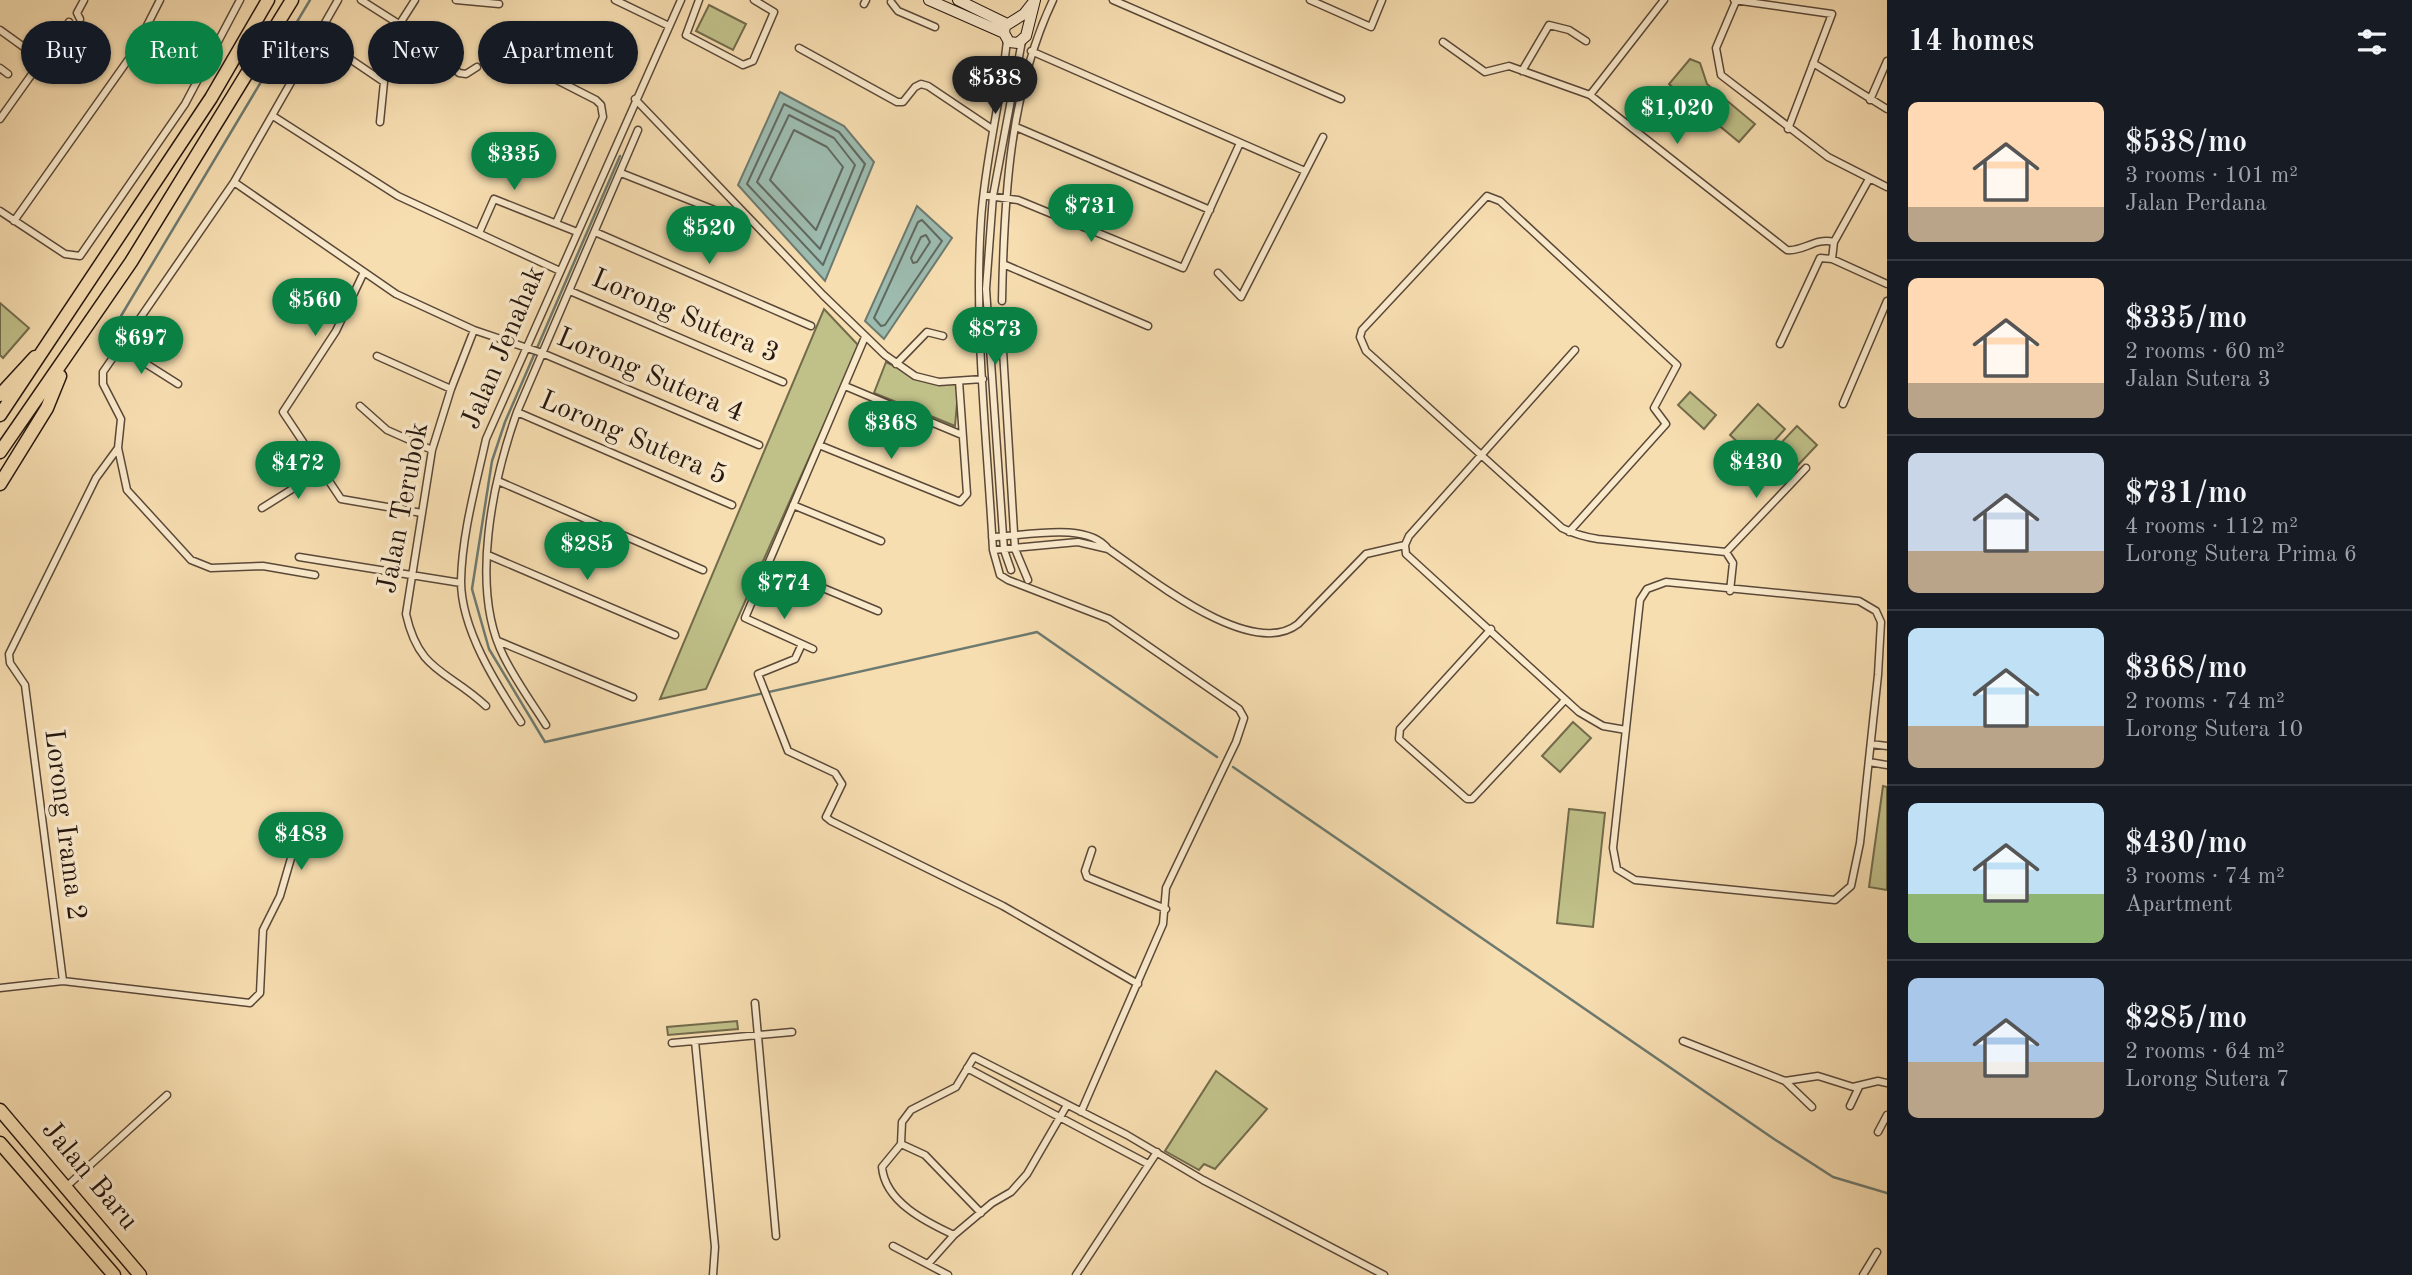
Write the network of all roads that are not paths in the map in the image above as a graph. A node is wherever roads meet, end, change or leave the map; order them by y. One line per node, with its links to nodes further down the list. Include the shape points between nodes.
1 (84, 0): 25 (street, via 77,13)
2 (160, 0): 26 (street)
3 (240, 0): 78 (street, via 185,104 80,256 65,254)
4 (268, 0): 102 (highway, via 211,99)
5 (292, 0): 106 (highway)
6 (338, 0): 27 (street)
7 (361, 0): 28 (street)
8 (415, 0): 29 (street)
9 (456, 0): 24 (street)
10 (615, 0): 30 (street)
11 (681, 0): 30 (street, Jalan Jenahak)
12 (699, 0): 13 (street, via 686,35 743,65 753,61 774,12)
13 (754, 0)
14 (929, 0): 34 (street)
15 (958, 0): 34 (street)
16 (1035, 0): 32 (street); 34 (street)
17 (1053, 0): 40 (street)
18 (1112, 0): 55 (street)
19 (1310, 0): 20 (street, via 1371,26)
20 (1382, 0)
21 (1664, 0): 53 (street)
22 (1735, 0): 43 (street, via 1832,13); 63 (street, via 1716,48 1721,75)
23 (893, 1): 31 (street, via 898,11)
24 (499, 4)
25 (80, 19)
26 (149, 21)
27 (328, 21)
28 (394, 21)
29 (402, 21)
30 (669, 26): 54 (street, Jalan Jenahak)
31 (935, 27)
32 (1026, 29): 34 (street); 35 (street)
33 (0, 30): 38 (street)
34 (1008, 30): 35 (street, via 1016,44); 62 (street, via 1002,90)
35 (1022, 41): 73 (street)
36 (1587, 41): 47 (street, via 1549,25)
37 (1443, 42): 47 (street, via 1485,72 1502,66)
38 (21, 45)
39 (799, 48): 62 (street, via 897,102 907,99 915,87 928,86)
40 (1031, 51): 61 (street); 66 (street)
41 (1887, 61): 56 (street)
42 (354, 62): 60 (street, via 384,82)
43 (1813, 63): 56 (street); 63 (street)
44 (125, 64): 78 (street)
45 (477, 67): 48 (street)
46 (0, 68): 49 (street)
47 (1522, 71): 53 (street)
48 (464, 73)
49 (8, 74)
50 (25, 84): 59 (street)
51 (292, 84): 58 (street)
52 (565, 84): 79 (street, via 596,100 603,117)
53 (1590, 95): 83 (street, via 1787,250 1816,241)
54 (635, 99): 80 (street, Jalan Jenahak); 98 (street)
55 (1341, 99)
56 (1870, 100): 57 (street)
57 (1887, 109)
58 (273, 116): 70 (street); 82 (street, via 368,179)
59 (0, 119)
60 (380, 121)
61 (1016, 127): 74 (street); 75 (street)
62 (992, 129): 72 (street)
63 (1788, 129): 69 (street)
64 (638, 130): 68 (street)
65 (1322, 137): 67 (street)
66 (1240, 143): 67 (street); 75 (street)
67 (1305, 171): 88 (street, via 1241,297)
68 (621, 173): 77 (street); 81 (street)
69 (1870, 179): 71 (street); 83 (street)
70 (234, 182): 87 (street, Lorong Sutera 4); 100 (street)
71 (1887, 187)
72 (983, 196): 73 (street); 108 (street, via 978,284)
73 (993, 196): 74 (street); 95 (street, via 986,289)
74 (1005, 198): 75 (street, via 1183,268); 85 (street)
75 (1210, 210)
76 (0, 211): 78 (street)
77 (722, 213)
78 (14, 221)
79 (556, 223): 80 (street); 82 (street, via 494,199)
80 (577, 232): 86 (street, Jalan Jenahak)
81 (595, 232): 90 (street); 93 (street)
82 (479, 233): 86 (street)
83 (1834, 242): 84 (street)
84 (1832, 259): 89 (street); 99 (street, via 1820,258)
85 (1003, 264): 91 (street); 94 (street)
86 (560, 271): 101 (street, Jalan Jenahak)
87 (364, 272): 96 (street, Lorong Sutera 4, via 396,294); 128 (street, via 336,331 283,412)
88 (1218, 273)
89 (1887, 284)
90 (570, 290): 104 (street); 111 (street, Lorong Sutera 3)
91 (1002, 300)
92 (1887, 301): 116 (street)
93 (811, 326)
94 (1148, 327)
95 (989, 328): 109 (street); 138 (street, via 1002,334)
96 (474, 330): 101 (street, Lorong Sutera 4); 114 (street, Jalan Terubok)
97 (943, 336): 107 (street, via 928,332)
98 (865, 337): 107 (street); 113 (street)
99 (1780, 344)
100 (118, 346): 112 (street); 123 (street, via 103,372 103,384 121,419)
101 (525, 347): 104 (street, Lorong Sutera 4); 154 (street, Jalan Jenahak, via 486,439 469,514)
102 (47, 349): 115 (highway); 119 (highway)
103 (1575, 350): 126 (street)
104 (542, 353): 118 (street); 121 (street, Lorong Sutera 4)
105 (377, 356): 114 (street)
106 (65, 362): 125 (highway); 130 (highway, via 47,408)
107 (897, 364): 110 (street, via 915,376)
108 (982, 379): 109 (street); 110 (street); 136 (street)
109 (992, 379): 137 (street)
110 (959, 381): 120 (street)
111 (783, 382)
112 (178, 383)
113 (845, 386): 120 (street); 122 (street)
114 (451, 389): 124 (street, Jalan Terubok)
115 (0, 395)
116 (1843, 404)
117 (360, 406): 124 (street, via 387,430)
118 (517, 412): 129 (street); 131 (street, Lorong Sutera 5)
119 (0, 415)
120 (962, 435): 122 (street, via 967,494 960,502)
121 (759, 444)
122 (819, 446): 132 (street)
123 (118, 448): 151 (street, via 127,490 191,561 211,568 264,566); 175 (street, Lorong Irama 2, via 96,478 9,654 26,692)
124 (432, 450): 134 (street, Jalan Terubok)
125 (0, 452)
126 (1482, 456): 135 (street); 135 (street, via 1366,351 1360,337 1487,196 1500,201 1677,365 1654,408 1666,424); 140 (street)
127 (1806, 468): 145 (street)
128 (321, 471): 133 (street); 134 (street, via 335,494 349,503)
129 (498, 481): 146 (street); 149 (street)
130 (0, 484)
131 (732, 505)
132 (793, 505): 139 (street); 148 (street)
133 (262, 508)
134 (422, 513): 152 (street, Jalan Terubok)
135 (1569, 531): 145 (street, via 1598,539)
136 (992, 537): 137 (street); 143 (street)
137 (1003, 537): 138 (street); 144 (street)
138 (1015, 537): 141 (street); 142 (street, via 1082,532)
139 (881, 541)
140 (1405, 545): 142 (street, via 1366,554 1298,624 1277,632 1248,630 1206,614); 157 (street, via 1406,554)
141 (1015, 549): 142 (street, via 1077,542); 144 (street); 153 (street)
142 (1108, 549)
143 (993, 550): 144 (street); 174 (street, via 1004,578 1109,619 1243,714 1236,742 1166,888)
144 (1004, 550): 150 (street)
145 (1726, 552): 155 (street, via 1733,563)
146 (488, 555): 158 (street); 159 (street, via 488,609)
147 (299, 557): 152 (street)
148 (768, 565): 156 (street); 160 (street, via 745,618)
149 (703, 570)
150 (1011, 570)
151 (315, 575)
152 (411, 577): 154 (street); 164 (street, Jalan Terubok, via 406,614 422,656)
153 (1028, 580)
154 (461, 583): 165 (street, Jalan Jenahak, via 472,632 489,673)
155 (1730, 591): 167 (street, via 1666,582 1647,589 1640,600); 168 (street, via 1859,601 1876,611 1881,622)
156 (877, 611)
157 (1491, 629): 163 (street); 163 (street, via 1400,729 1399,739 1472,799)
158 (675, 635)
159 (498, 641): 162 (street); 166 (street)
160 (802, 644): 161 (street); 176 (street, via 795,659 760,671 759,677 788,751 840,779 842,784 827,817 1003,906)
161 (813, 649)
162 (633, 697)
163 (1565, 700): 167 (street, via 1603,726)
164 (486, 706)
165 (521, 722)
166 (546, 725)
167 (1626, 730): 170 (street, via 1613,848 1617,869 1635,880 1835,900 1851,886)
168 (1871, 744): 169 (street); 170 (street)
169 (1887, 746)
170 (1869, 762): 171 (street)
171 (1887, 765)
172 (307, 825): 175 (street, via 293,848 264,930 260,993 250,1003)
173 (1092, 850): 174 (street, via 1087,877)
174 (1166, 909): 176 (street)
175 (64, 981): 177 (street)
176 (1138, 984): 194 (street)
177 (0, 988)
178 (755, 1003): 180 (street)
179 (792, 1032): 180 (street)
180 (758, 1035): 181 (street); 206 (street)
181 (695, 1041): 183 (street); 212 (street, via 715,1247)
182 (1683, 1041): 185 (street)
183 (672, 1043)
184 (967, 1068): 190 (street, via 974,1057); 196 (street); 200 (street, via 951,1091 911,1110 902,1122)
185 (1785, 1081): 187 (street, via 1818,1076); 192 (street)
186 (1887, 1083): 187 (street)
187 (1859, 1087): 191 (street)
188 (167, 1095): 203 (street)
189 (0, 1098): 198 (highway)
190 (1067, 1105): 194 (street); 196 (street)
191 (1850, 1106)
192 (1812, 1107)
193 (0, 1110): 198 (highway, Jalan Baru)
194 (1081, 1112): 201 (street)
195 (1887, 1115): 197 (street)
196 (1061, 1116): 202 (street); 204 (street, via 1027,1174)
197 (1878, 1132)
198 (27, 1141): 203 (highway, Jalan Baru)
199 (0, 1143): 210 (highway, Jalan Baru)
200 (901, 1144): 204 (street, via 925,1155); 205 (street, via 882,1167 896,1196 908,1210)
201 (1157, 1152): 202 (street); 215 (street)
202 (1148, 1164): 214 (street)
203 (67, 1186): 211 (highway, Jalan Baru)
204 (981, 1213): 205 (street)
205 (954, 1235): 209 (street)
206 (776, 1236)
207 (892, 1246): 209 (street)
208 (1877, 1252): 216 (street)
209 (928, 1264): 213 (street)
210 (114, 1275)
211 (140, 1275)
212 (713, 1275)
213 (948, 1275)
214 (1076, 1275)
215 (1384, 1275)
216 (1863, 1275)

